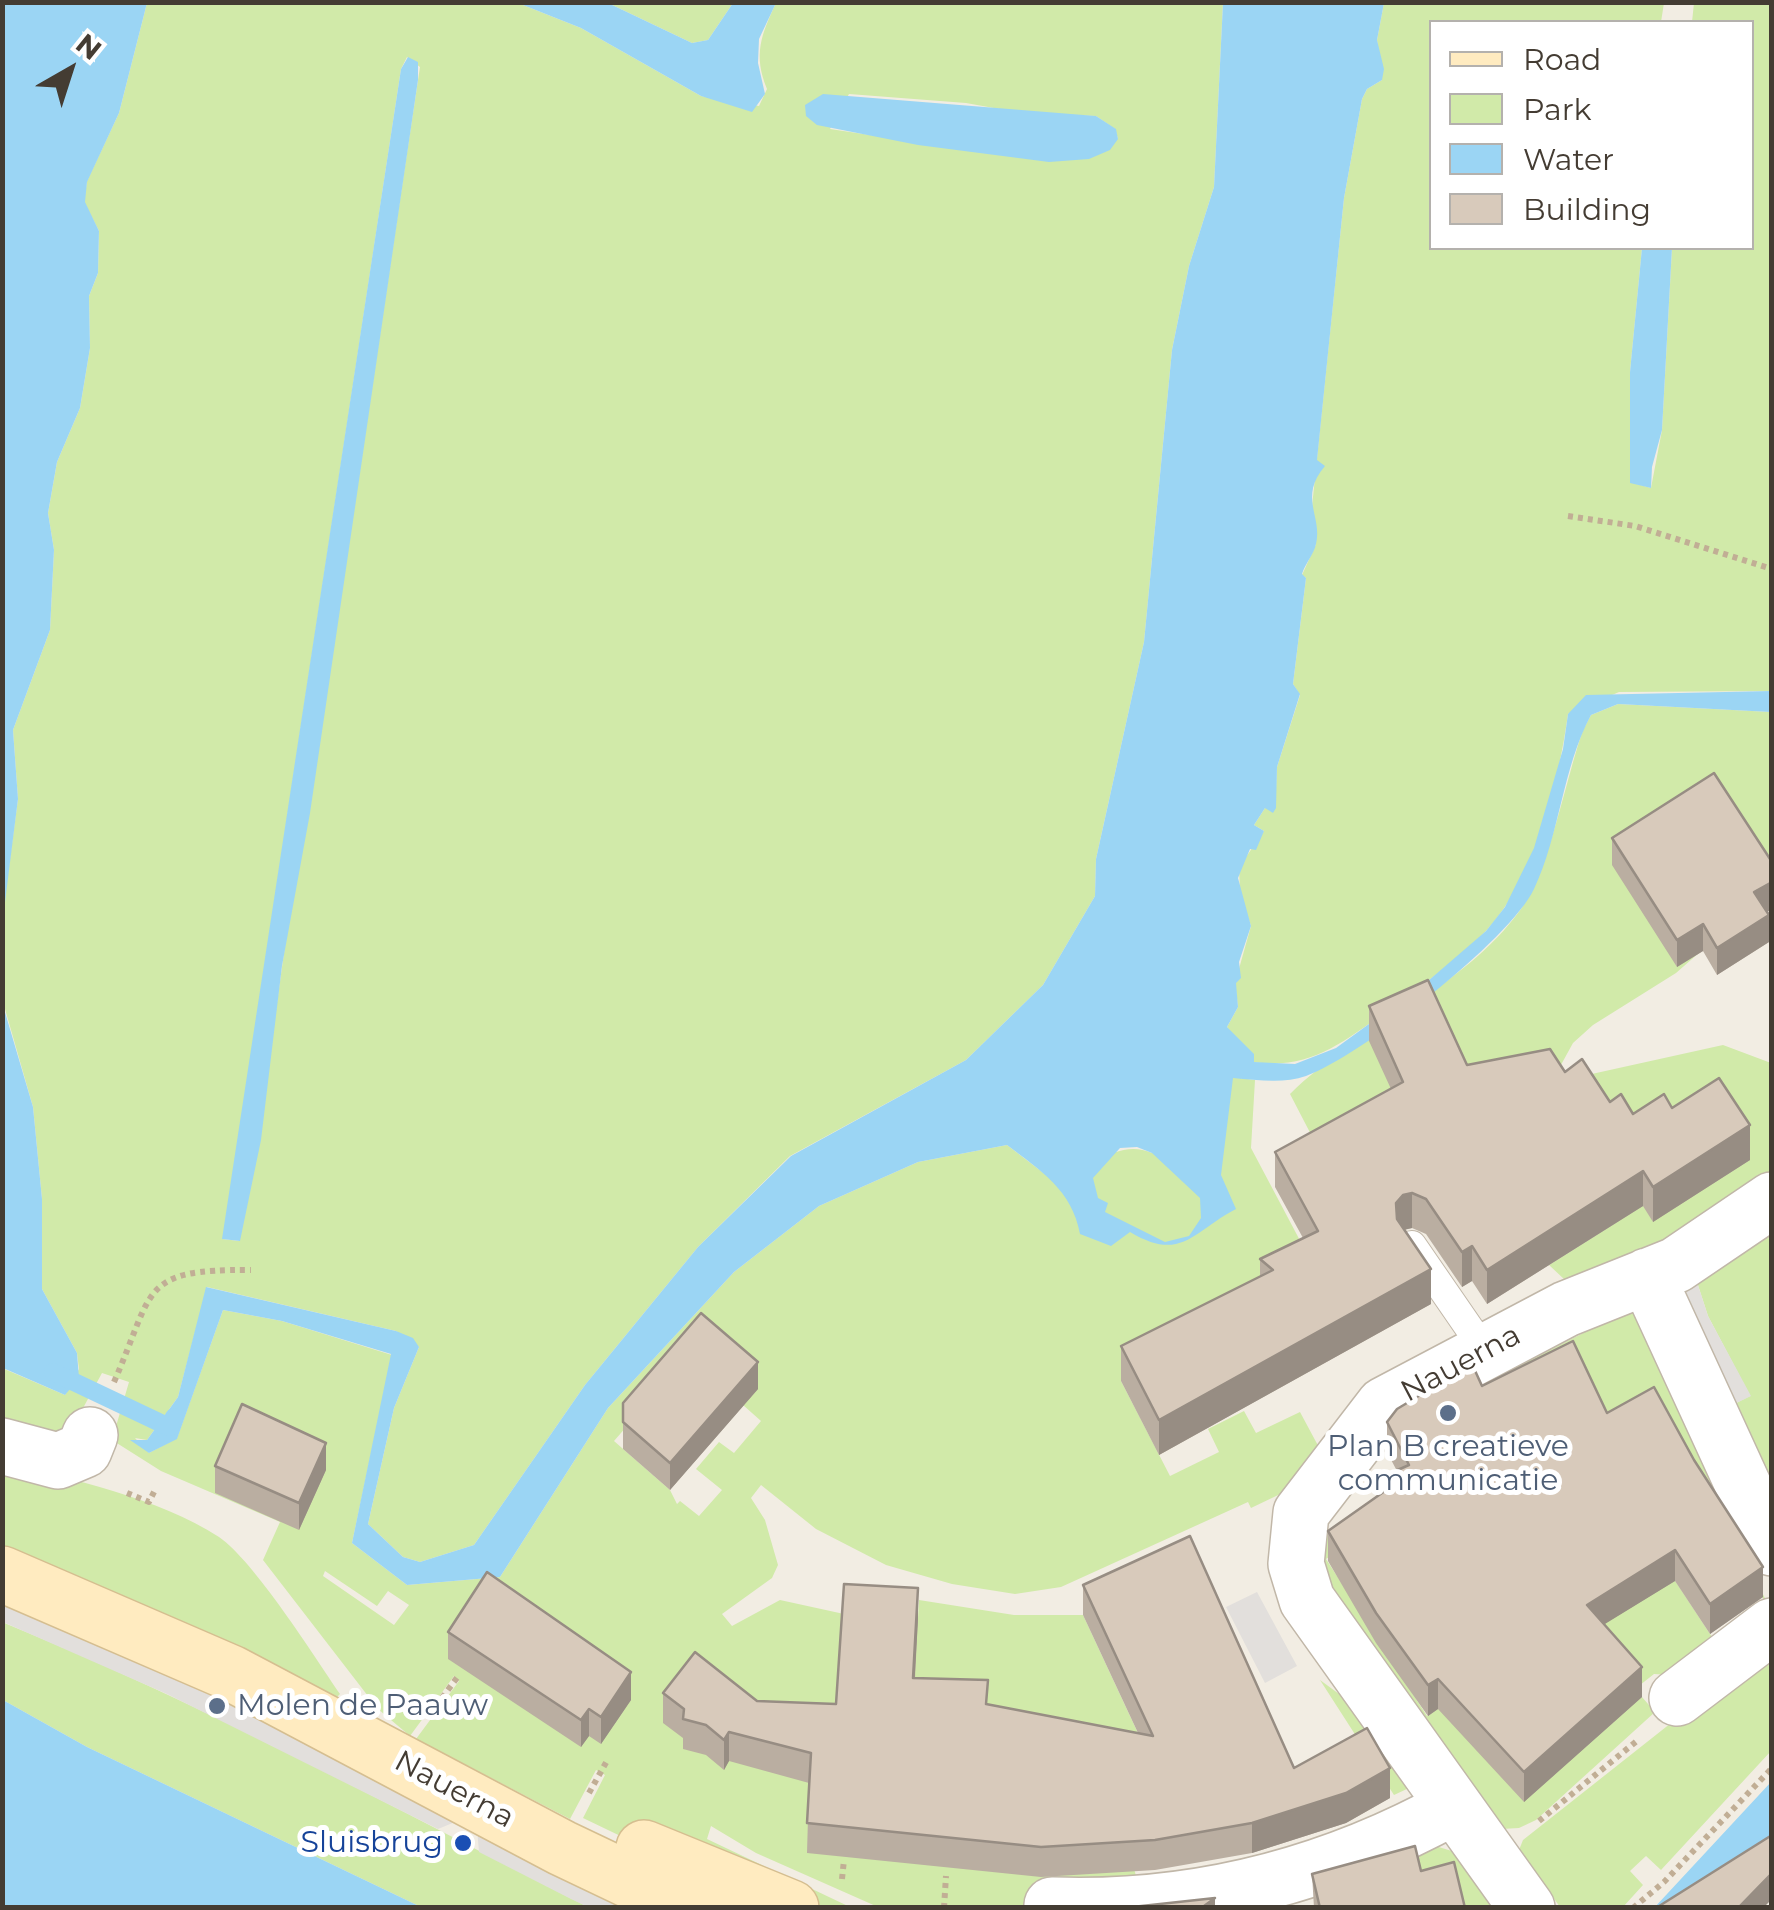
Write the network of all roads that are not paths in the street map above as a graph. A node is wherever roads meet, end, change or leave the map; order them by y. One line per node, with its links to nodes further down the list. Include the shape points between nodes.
1 (1772, 1200): 3 (street, Nauerna)
2 (1412, 1245): 4 (lane)
3 (1647, 1276): 4 (street, Nauerna); 7 (street)
4 (1486, 1351): 11 (street, Nauerna, via 1376,1412 1300,1513 1295,1537 1307,1600)
5 (90, 1436): 6 (street, via 84,1450 58,1461)
6 (2, 1446)
7 (1772, 1548)
8 (2, 1574): 13 (street, Nauerna, via 231,1674)
9 (1772, 1626): 10 (street)
10 (1660, 1716)
11 (1453, 1807): 12 (street, via 1385,1844 1255,1888); 16 (street, Nauerna)
12 (1052, 1905)
13 (688, 1908)
14 (765, 1908): 15 (street, via 579,1824 583,1818)
15 (790, 1908)
16 (1527, 1908)

